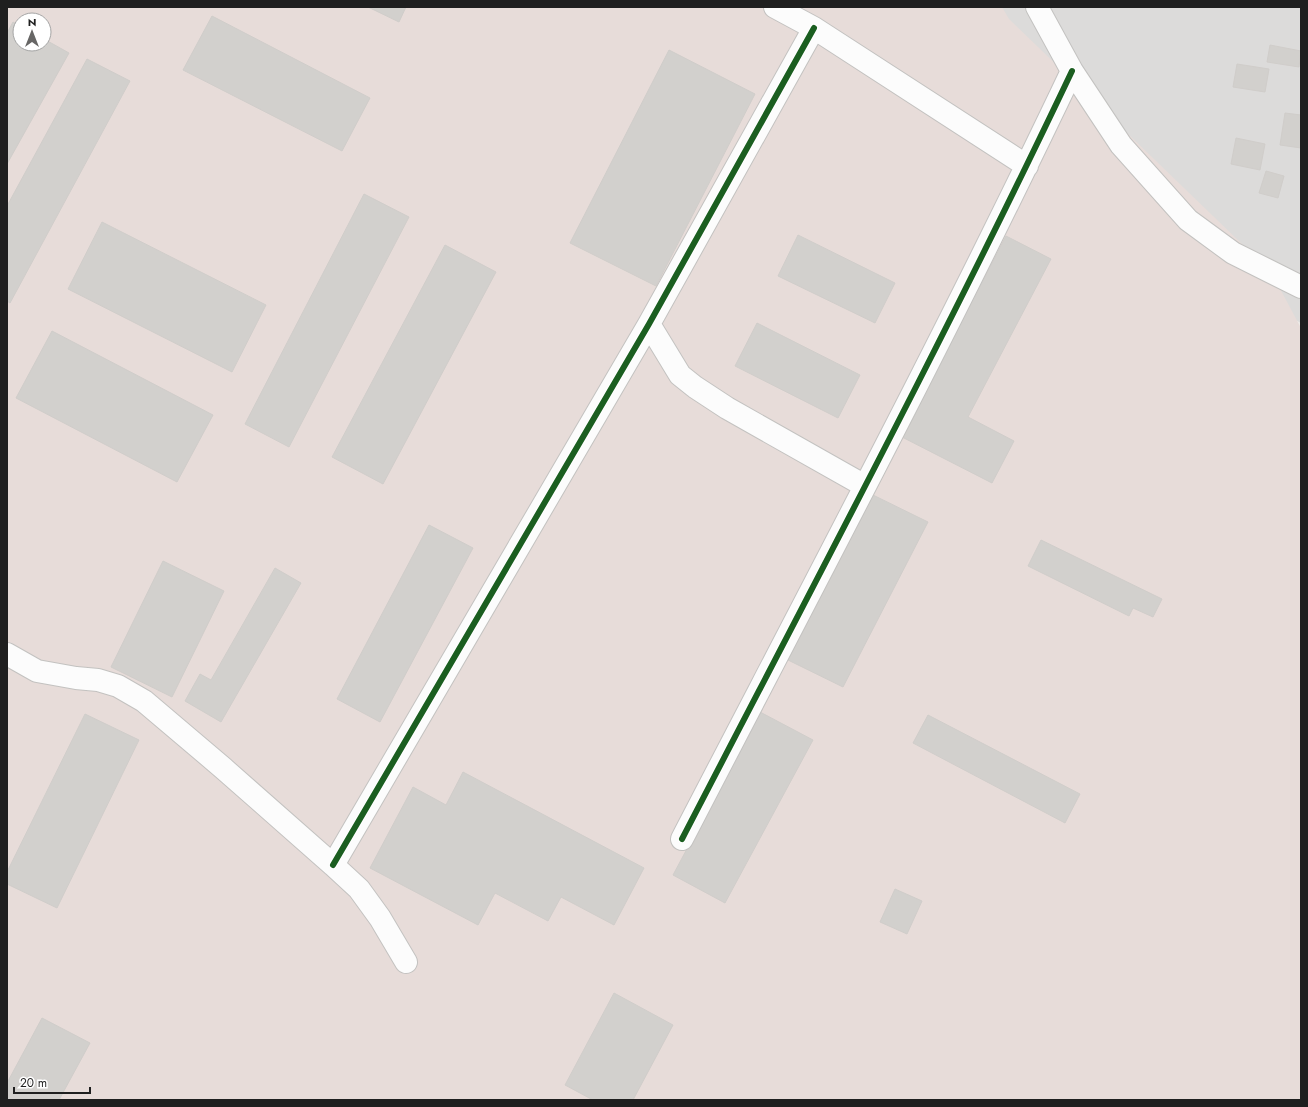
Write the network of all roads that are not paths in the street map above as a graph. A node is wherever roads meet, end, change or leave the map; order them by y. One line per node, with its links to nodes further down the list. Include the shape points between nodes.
1 (775, 7): 3 (street)
2 (1037, 7): 4 (street)
3 (814, 28): 5 (street); 7 (street)
4 (1072, 71): 5 (street); 6 (street, via 1121,145 1188,220 1233,253)
5 (1027, 166): 8 (street)
6 (1301, 287)
7 (649, 324): 8 (street, via 680,375 695,387 727,408); 11 (street)
8 (865, 486): 10 (street)
9 (7, 654): 11 (street, via 37,671 98,680 118,686 144,701)
10 (682, 839)
11 (333, 865): 12 (street, via 359,889)
12 (406, 962)

